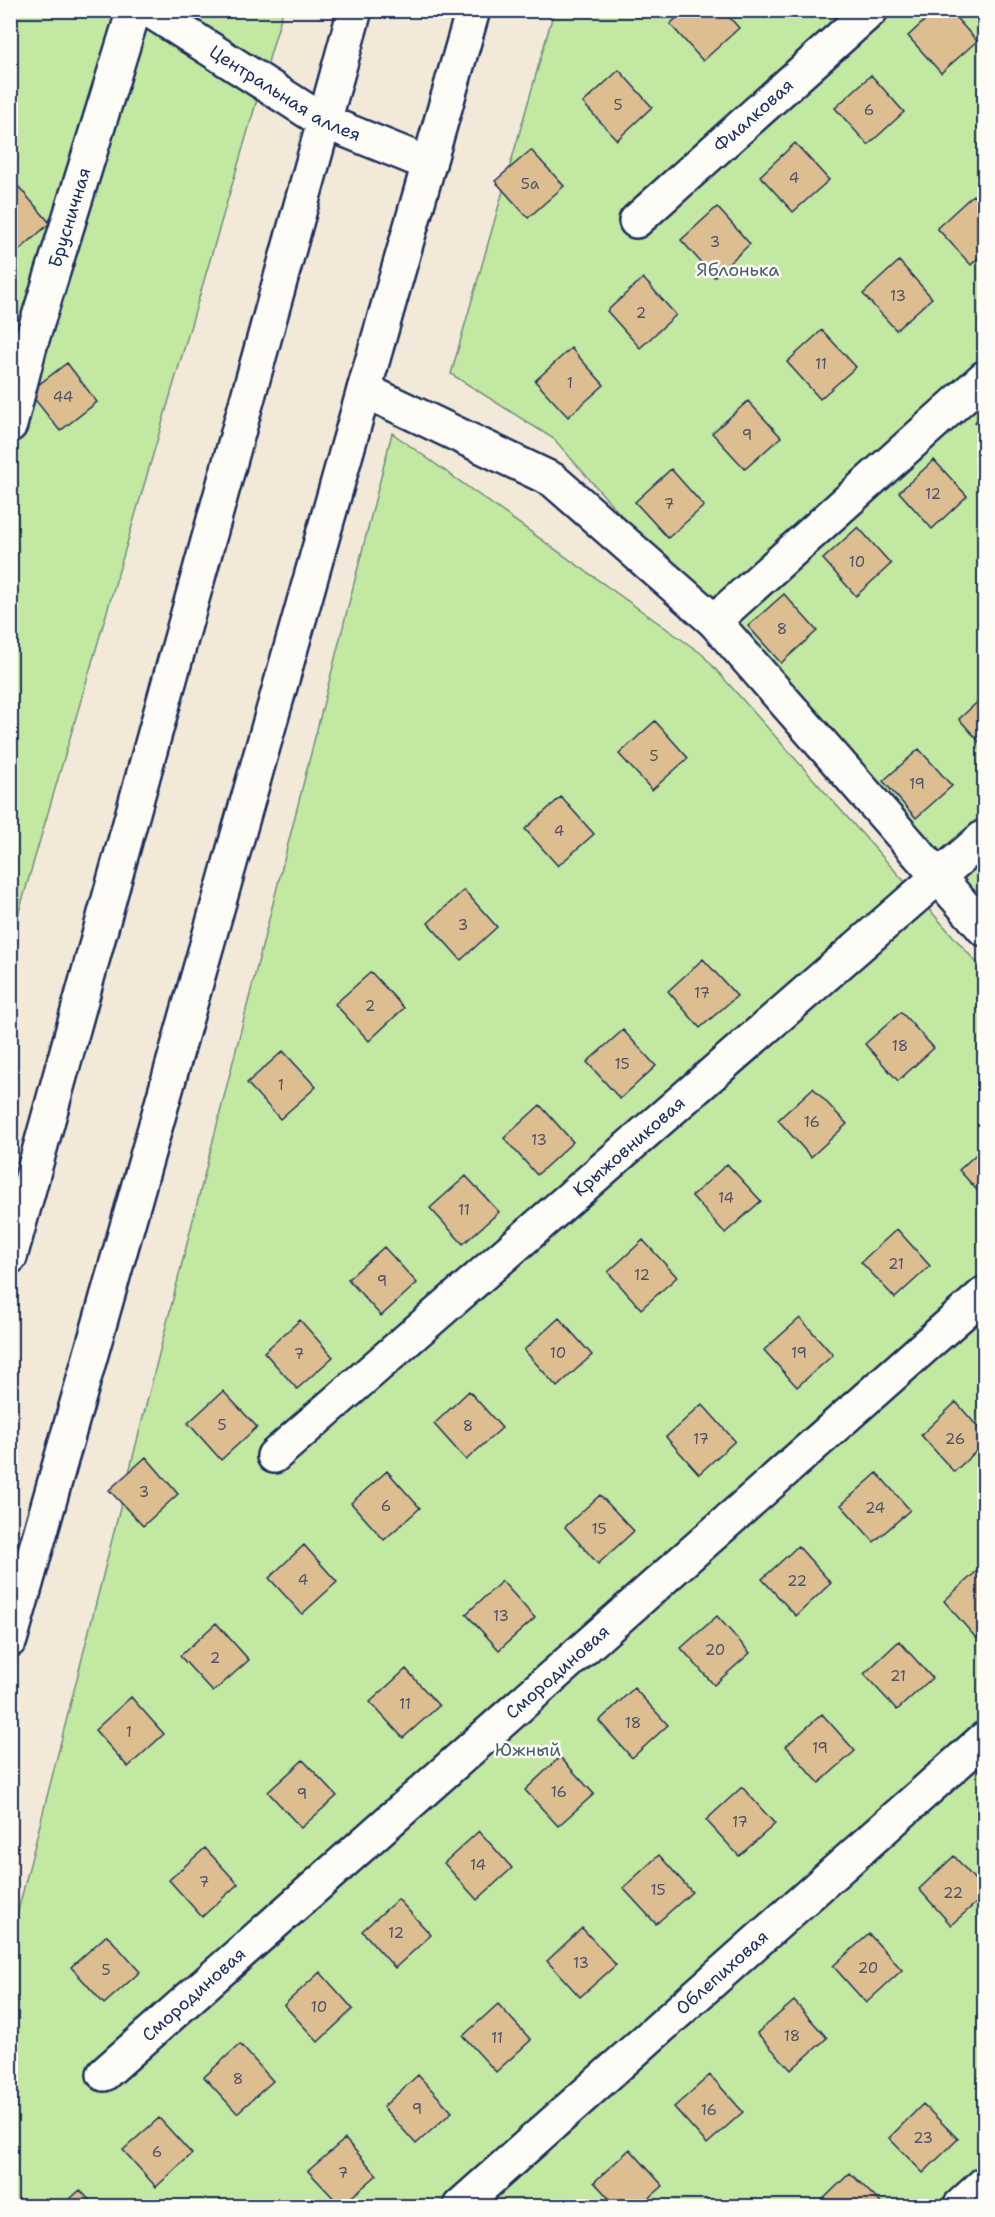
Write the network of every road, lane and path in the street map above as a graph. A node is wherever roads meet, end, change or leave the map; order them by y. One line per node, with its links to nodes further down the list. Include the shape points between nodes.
1 (134, 10): 9 (street, Брусничная)
2 (149, 10): 6 (street, Центральная аллея)
3 (355, 10): 6 (street)
4 (473, 10): 7 (street)
5 (871, 10): 8 (street, Фиалковая)
6 (323, 121): 7 (street, Центральная аллея); 17 (street)
7 (429, 164): 11 (street)
8 (636, 221)
9 (20, 357): 12 (street, Брусничная)
10 (984, 378): 13 (street)
11 (364, 390): 13 (street, via 553,480); 20 (street)
12 (10, 424)
13 (714, 621): 15 (street)
14 (984, 837): 15 (street, Крыжовниковая)
15 (939, 877): 16 (street); 19 (street, Крыжовниковая)
16 (984, 929)
17 (10, 1257)
18 (984, 1294): 22 (street, Смородиновая)
19 (274, 1456)
20 (10, 1640)
21 (984, 1739): 24 (street, Облепиховая)
22 (104, 2074)
23 (984, 2184): 25 (street)
24 (460, 2206)
25 (960, 2206)

